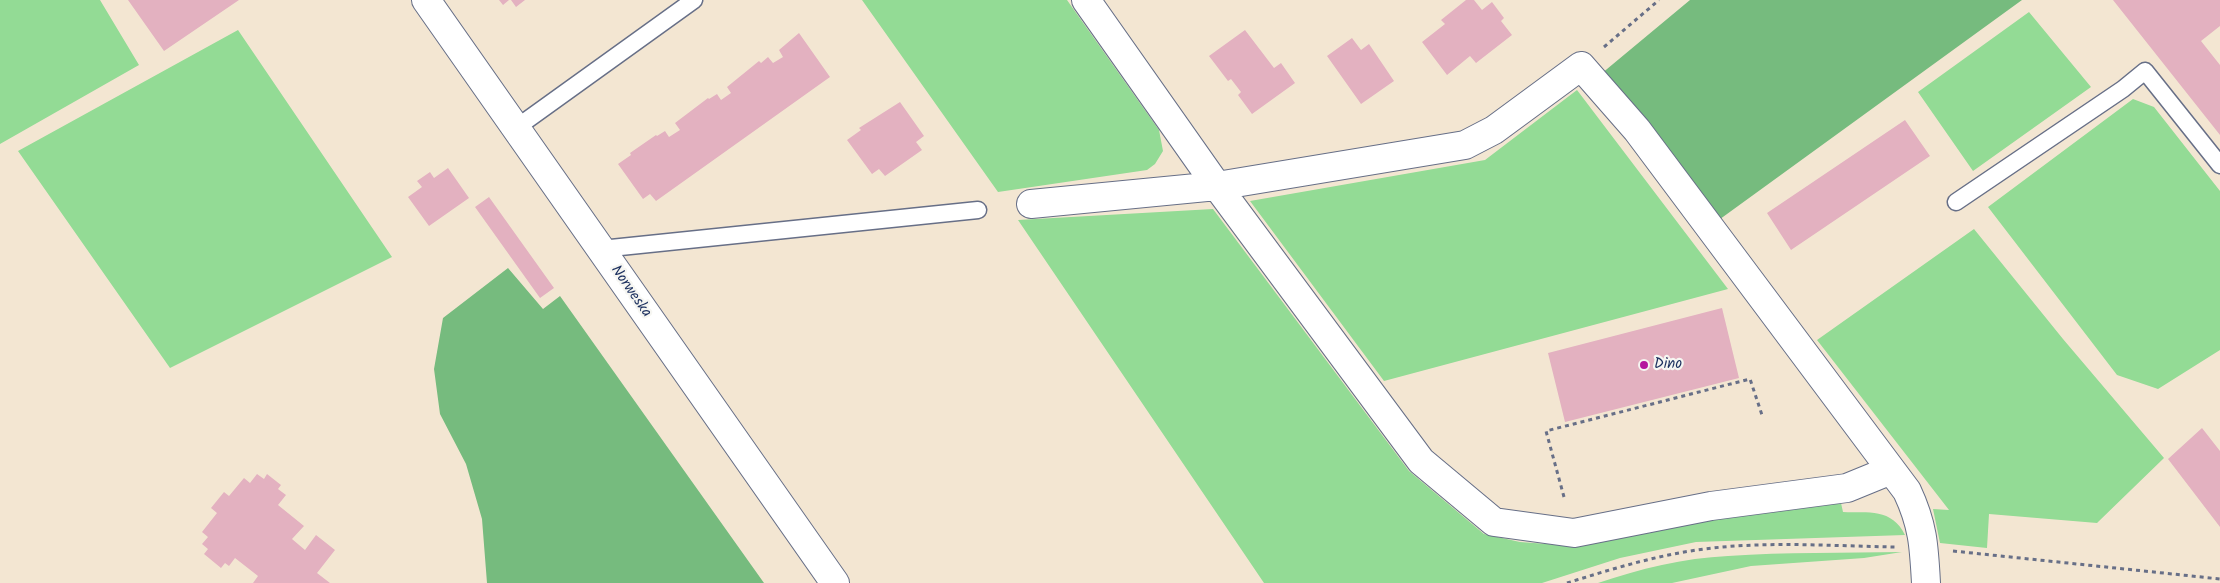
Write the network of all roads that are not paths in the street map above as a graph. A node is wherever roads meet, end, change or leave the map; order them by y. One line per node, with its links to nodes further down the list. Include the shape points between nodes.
1 (426, 0): 4 (street, Norweska)
2 (694, 0): 4 (lane)
3 (1086, 0): 6 (street)
4 (516, 128): 10 (street, Norweska)
5 (2220, 165): 7 (lane, via 2145,72)
6 (1217, 186): 8 (street); 11 (street, via 1421,461 1494,522 1574,533 1710,506 1847,488); 11 (street, via 1465,144 1494,130 1581,66 1637,130)
7 (1956, 202)
8 (1031, 204)
9 (978, 210): 10 (lane)
10 (600, 249): 12 (street, Norweska)
11 (1892, 470): 13 (street, via 1918,515)
12 (835, 583)
13 (1926, 583)

